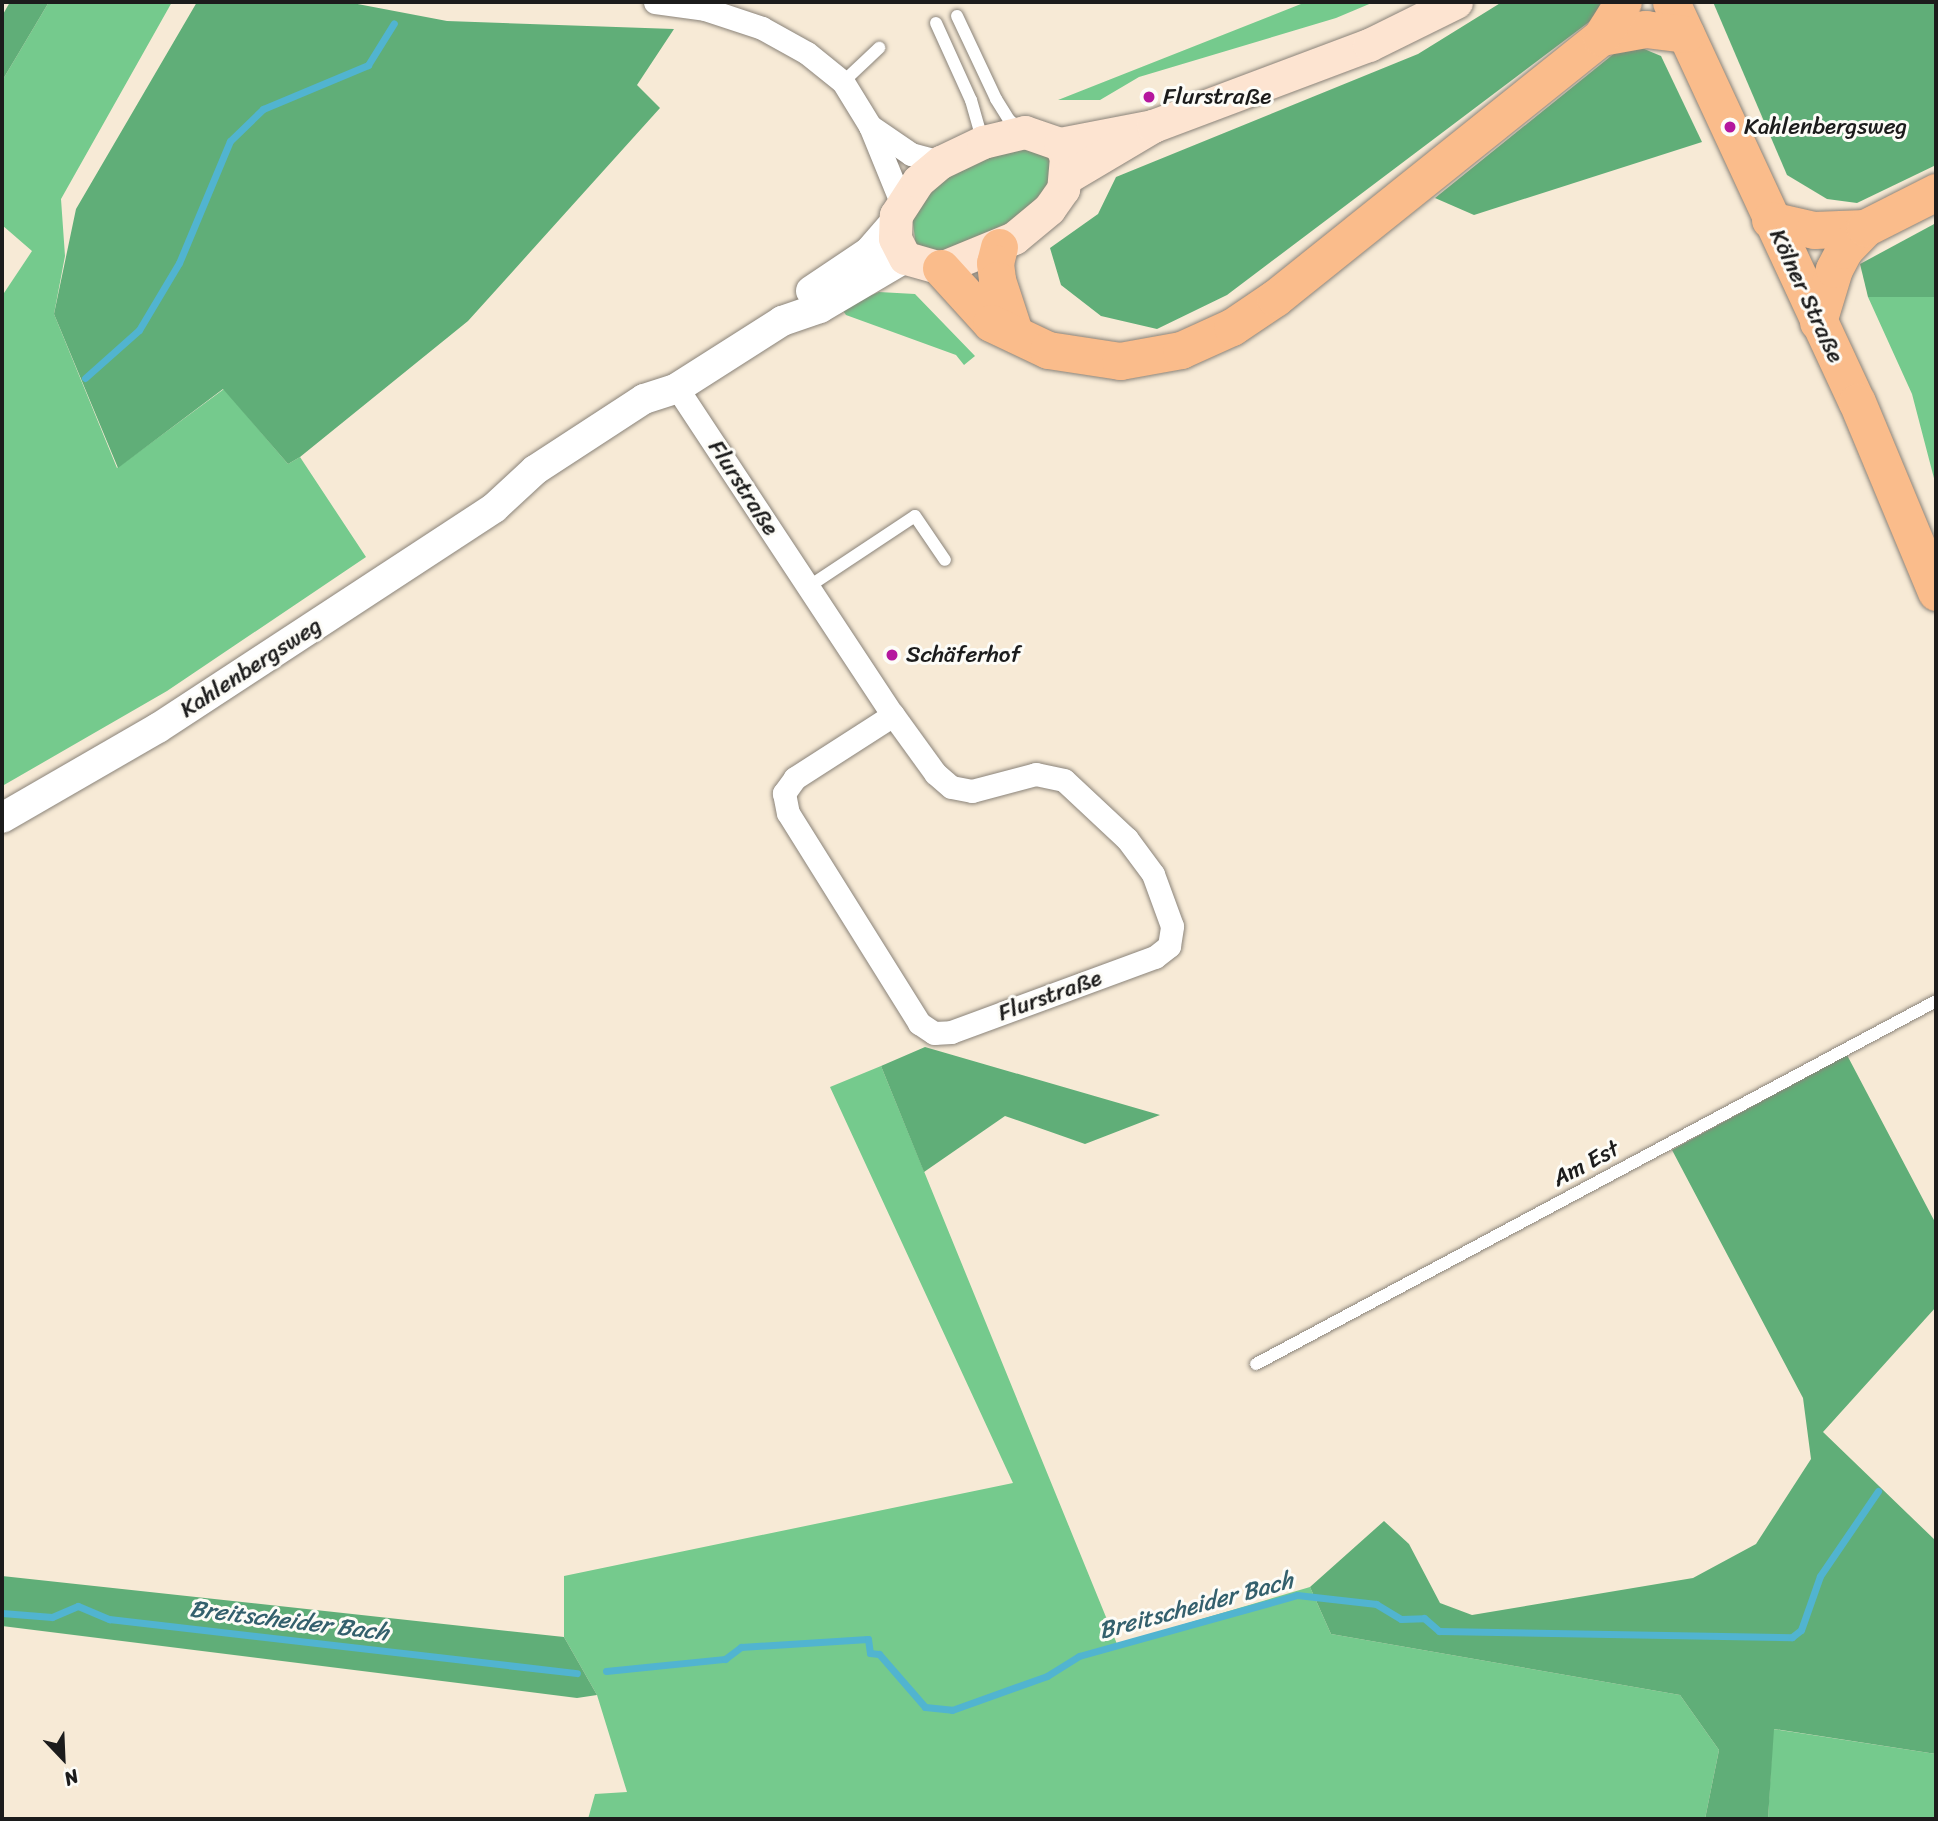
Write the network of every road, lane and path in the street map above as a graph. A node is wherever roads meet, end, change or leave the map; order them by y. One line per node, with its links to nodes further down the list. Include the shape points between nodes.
1 (655, 2): 10 (street, via 705,9 762,28 807,53)
2 (1457, 2): 12 (main road, via 1369,45)
3 (1623, 2): 8 (main road)
4 (1671, 2): 7 (main road, Kölner Straße)
5 (957, 16): 13 (lane, via 996,99 1009,120)
6 (936, 23): 14 (lane, via 971,100)
7 (1686, 34): 8 (main road, via 1645,29); 20 (main road, Kölner Straße)
8 (1601, 37): 27 (main road, via 1275,298 1232,327 1181,350 1120,361 1048,350)
9 (879, 48): 10 (lane)
10 (843, 82): 11 (street)
11 (870, 126): 16 (street, via 911,154); 19 (street)
12 (1153, 126): 15 (main road); 17 (main road)
13 (1026, 132): 14 (main road, Kahlenbergsweg); 15 (main road)
14 (984, 142): 16 (main road, Kahlenbergsweg)
15 (1060, 144): 17 (main road)
16 (941, 162): 19 (main road, Kahlenbergsweg)
17 (1067, 177): 22 (main road, via 1049,209)
18 (1936, 192): 21 (main road)
19 (897, 213): 23 (main road); 25 (street, Kahlenbergsweg, via 869,251 809,292)
20 (1770, 220): 21 (main road, via 1814,230); 26 (main road, Kölner Straße)
21 (1865, 228): 26 (main road, via 1833,268)
22 (999, 247): 24 (main road); 27 (main road, via 995,263)
23 (905, 258): 24 (main road); 25 (street, Kahlenbergsweg, via 820,308)
24 (941, 268): 27 (main road, via 991,323)
25 (782, 321): 28 (street, Kahlenbergsweg)
26 (1818, 322): 31 (main road, Kölner Straße)
27 (1013, 331)
28 (677, 388): 30 (street, Flurstraße); 33 (street, Kahlenbergsweg, via 651,416 547,486 494,508 158,728)
29 (945, 559): 30 (lane, via 915,516)
30 (808, 587): 32 (street, Flurstraße)
31 (1936, 592)
32 (893, 715): 32 (street, Flurstraße, via 795,778 784,793 788,813 919,1023 934,1033 951,1032 1155,957 1169,946 1172,926 1153,874 1127,839 1064,780 1036,774 972,791 951,787 934,773)
33 (2, 818)
34 (1936, 1002): 35 (lane, Am Est)
35 (1256, 1364)

